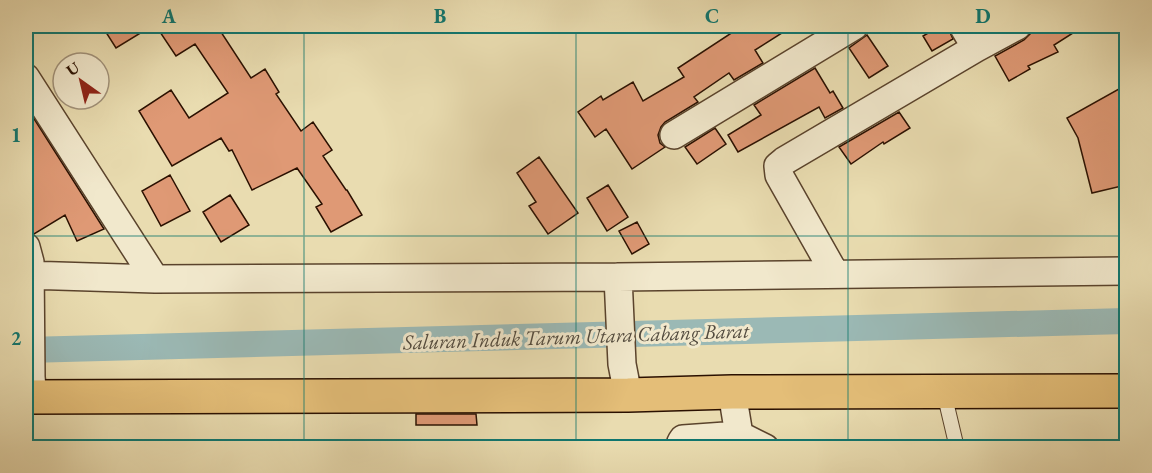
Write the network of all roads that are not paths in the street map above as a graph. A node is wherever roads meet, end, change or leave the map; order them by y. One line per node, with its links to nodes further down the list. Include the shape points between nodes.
1 (854, 26): 5 (street)
2 (1017, 26): 3 (street)
3 (970, 37): 8 (street, via 778,166 779,175)
4 (26, 78): 9 (street)
5 (675, 135)
6 (26, 247): 10 (street)
7 (1126, 271): 8 (street)
8 (834, 274): 11 (street)
9 (155, 279): 10 (street); 11 (street)
10 (29, 280): 13 (street)
11 (618, 285): 12 (street)
12 (625, 380): 13 (main road); 15 (main road)
13 (30, 390)
14 (1126, 391): 16 (main road)
15 (733, 397): 16 (main road); 17 (street)
16 (946, 400): 18 (lane)
17 (738, 433): 19 (street, via 683,439); 20 (street)
18 (955, 442)
19 (682, 447)
20 (765, 447)

